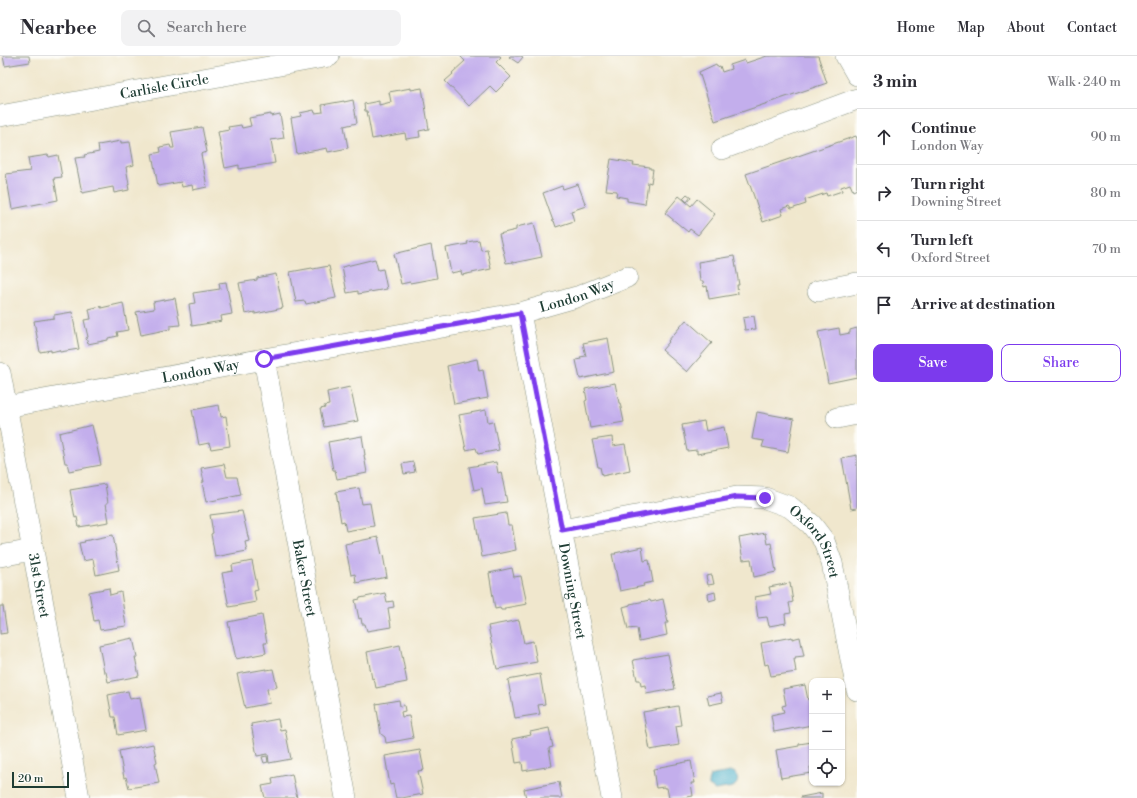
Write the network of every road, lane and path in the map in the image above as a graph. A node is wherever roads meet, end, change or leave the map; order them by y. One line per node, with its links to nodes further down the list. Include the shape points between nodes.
1 (329, 56): 5 (street, Carlisle Circle)
2 (846, 56): 3 (street)
3 (857, 75)
4 (857, 99): 6 (street)
5 (0, 116)
6 (722, 149)
7 (627, 277): 10 (street, London Way, via 580,296)
8 (857, 283): 9 (street)
9 (818, 291)
10 (520, 313): 11 (street, London Way); 14 (street, Downing Street)
11 (264, 359): 13 (street, London Way); 19 (street, Baker Street)
12 (0, 373): 13 (street, 31st Street)
13 (6, 407): 15 (street, 31st Street)
14 (562, 530): 17 (street, Oxford Street, via 737,497 765,498 790,507 811,524 824,541 832,563); 20 (street, Downing Street)
15 (33, 550): 16 (street); 18 (street, 31st Street)
16 (0, 556)
17 (857, 690)
18 (79, 798)
19 (346, 798)
20 (612, 798)

